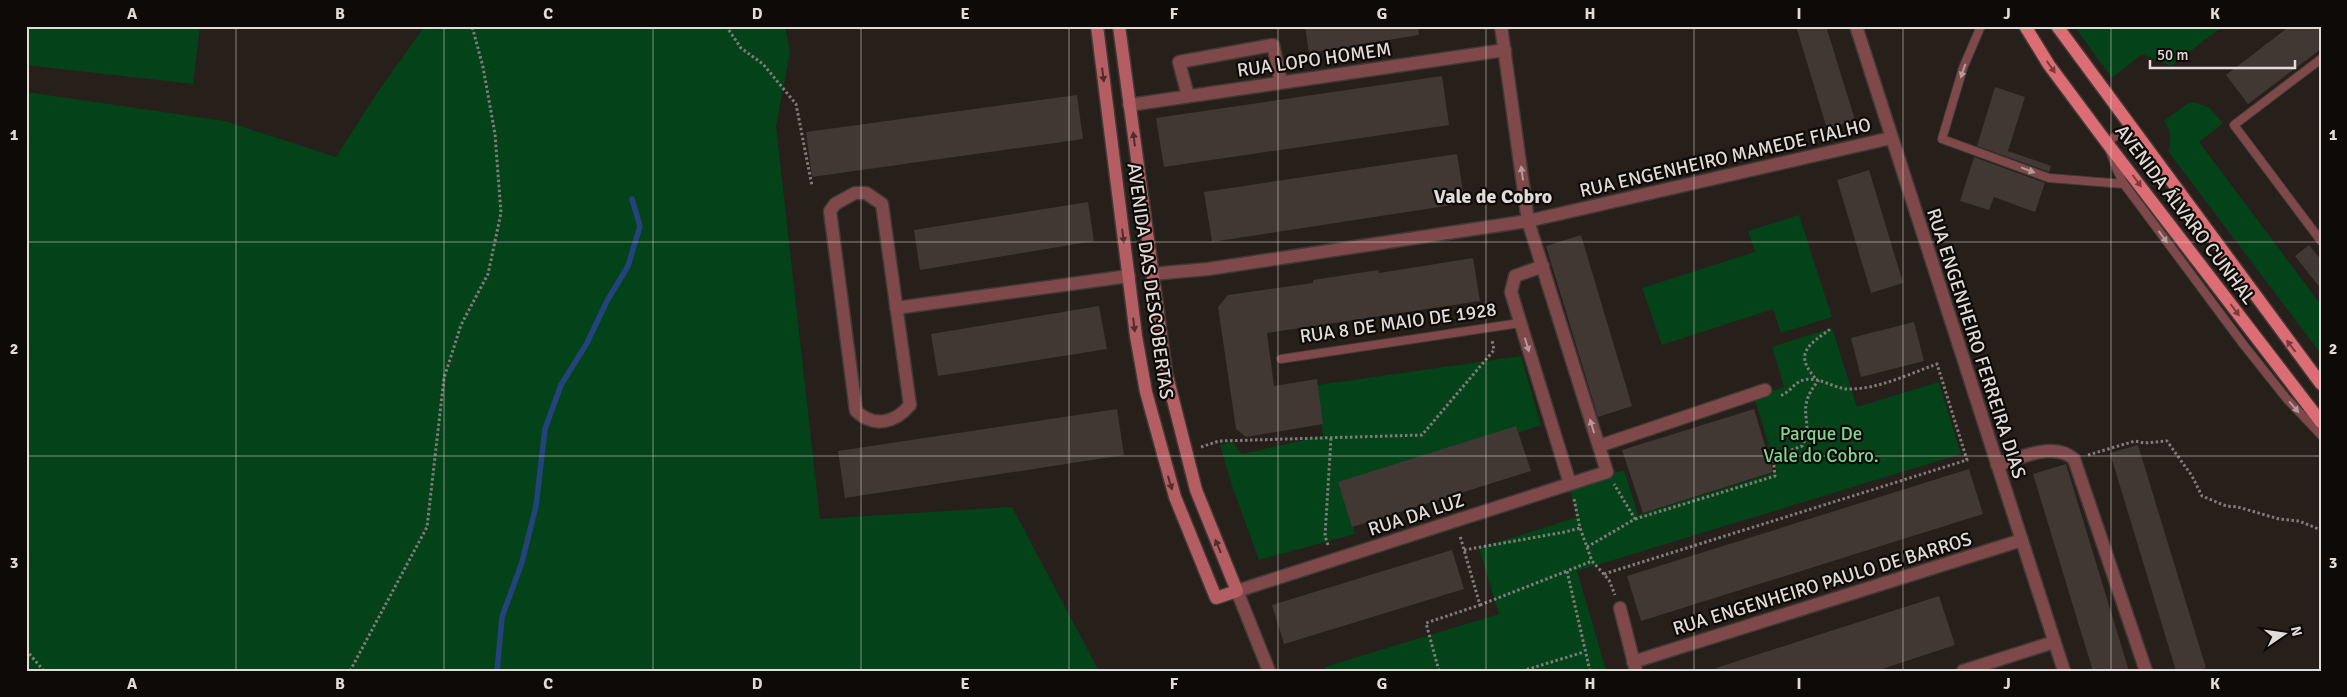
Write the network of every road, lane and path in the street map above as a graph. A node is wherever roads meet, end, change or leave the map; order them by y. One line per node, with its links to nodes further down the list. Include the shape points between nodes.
1 (472, 26): 61 (path, via 494,134 501,213 488,274 461,325 444,378 428,528)
2 (726, 26): 19 (path, via 741,48 763,64 796,104)
3 (1097, 26): 24 (street, AVENIDA DAS DESCOBERTAS, one-way to 24)
4 (1119, 26): 14 (street, AVENIDA DAS DESCOBERTAS)
5 (1502, 26): 10 (street)
6 (1856, 26): 16 (street, RUA ENGENHEIRO FERREIRA DIAS)
7 (1981, 26): 18 (lane, one-way to 18, via 1963,68 1942,139 2049,178)
8 (2025, 26): 17 (main road, AVENIDA ÁLVARO CUNHAL, one-way to 17, via 2049,65)
9 (2057, 26): 15 (main road, AVENIDA ÁLVARO CUNHAL)
10 (1505, 50): 12 (street, RUA LOPO HOMEM); 20 (street, one-way to 10)
11 (2321, 59): 21 (lane, via 2234,125)
12 (1281, 82): 13 (street, RUA LOPO HOMEM); 13 (street, via 1273,46 1179,62)
13 (1188, 96): 14 (street, RUA LOPO HOMEM)
14 (1129, 104): 23 (street, AVENIDA DAS DESCOBERTAS, one-way to 14)
15 (2129, 125): 17 (lane); 31 (main road, AVENIDA ÁLVARO CUNHAL, one-way to 15)
16 (1891, 138): 20 (street, RUA ENGENHEIRO MAMEDE FIALHO); 39 (street, RUA ENGENHEIRO FERREIRA DIAS)
17 (2107, 143): 18 (lane); 33 (main road, AVENIDA ÁLVARO CUNHAL, one-way to 33)
18 (2124, 184): 34 (lane, one-way to 34, via 2243,344)
19 (812, 186)
20 (1528, 221): 22 (street); 23 (street, RUA ENGENHEIRO MAMEDE FIALHO, via 1208,269)
21 (2321, 241)
22 (1543, 266): 26 (street, RUA 8 DE MAIO DE 1928, via 1516,276 1511,292); 36 (street, one-way to 22)
23 (1152, 274): 24 (street); 53 (street, AVENIDA DAS DESCOBERTAS, one-way to 23, via 1200,498 1178,426 1164,363)
24 (1129, 276): 25 (street); 53 (street, AVENIDA DAS DESCOBERTAS, one-way to 53, via 1146,392 1175,497 1216,598)
25 (896, 308): 25 (street, via 910,405 893,420 870,420 856,411 830,211 835,204 855,193 866,193 882,204)
26 (1520, 323): 27 (lane, RUA 8 DE MAIO DE 1928); 41 (street, RUA 8 DE MAIO DE 1928, one-way to 41)
27 (1490, 328): 29 (lane, RUA 8 DE MAIO DE 1928); 35 (path, via 1494,350 1422,435)
28 (1832, 328): 30 (path, via 1810,343 1805,351 1806,369)
29 (1281, 359)
30 (1818, 381): 32 (path, via 1805,379 1775,397); 42 (path, via 1805,404 1807,436 1802,446 1773,457 1776,476); 52 (path, via 1858,389 1938,364 1967,460)
31 (2321, 384)
32 (1765, 390): 36 (street)
33 (2321, 422)
34 (2321, 435)
35 (1331, 438): 37 (path, via 1218,441); 49 (path, via 1325,536)
36 (1599, 446): 40 (street)
37 (1196, 448)
38 (2074, 459): 39 (street, via 2067,453 2050,450); 45 (path, via 2135,441 2167,441 2202,496 2226,506 2298,521); 68 (street)
39 (1997, 465): 46 (street, RUA ENGENHEIRO FERREIRA DIAS)
40 (1607, 472): 41 (street, RUA DA LUZ); 42 (path)
41 (1570, 484): 43 (street, RUA DA LUZ); 44 (path)
42 (1635, 519): 47 (path)
43 (1455, 521): 48 (path); 49 (street, RUA DA LUZ)
44 (1580, 528): 47 (path); 48 (path)
45 (2321, 530)
46 (2022, 540): 56 (street, RUA ENGENHEIRO FERREIRA DIAS); 59 (street, RUA ENGENHEIRO PAULO DE BARROS)
47 (1587, 547): 50 (path)
48 (1464, 550): 54 (path)
49 (1332, 560): 53 (street, RUA DA LUZ)
50 (1592, 561): 51 (path); 52 (path)
51 (1567, 571): 54 (path); 58 (path)
52 (1604, 574): 55 (path)
53 (1237, 591): 62 (street, AVENIDA DAS DESCOBERTAS)
54 (1480, 605): 63 (path, via 1426,623)
55 (1620, 608): 59 (street)
56 (2054, 642): 66 (street); 67 (street, RUA ENGENHEIRO FERREIRA DIAS)
57 (26, 650): 60 (path)
58 (1584, 652): 64 (path); 65 (path)
59 (1634, 666)
60 (44, 671)
61 (350, 671)
62 (1269, 671)
63 (1439, 671)
64 (1522, 671)
65 (1590, 671)
66 (1963, 671)
67 (2064, 671)
68 (2146, 671)

